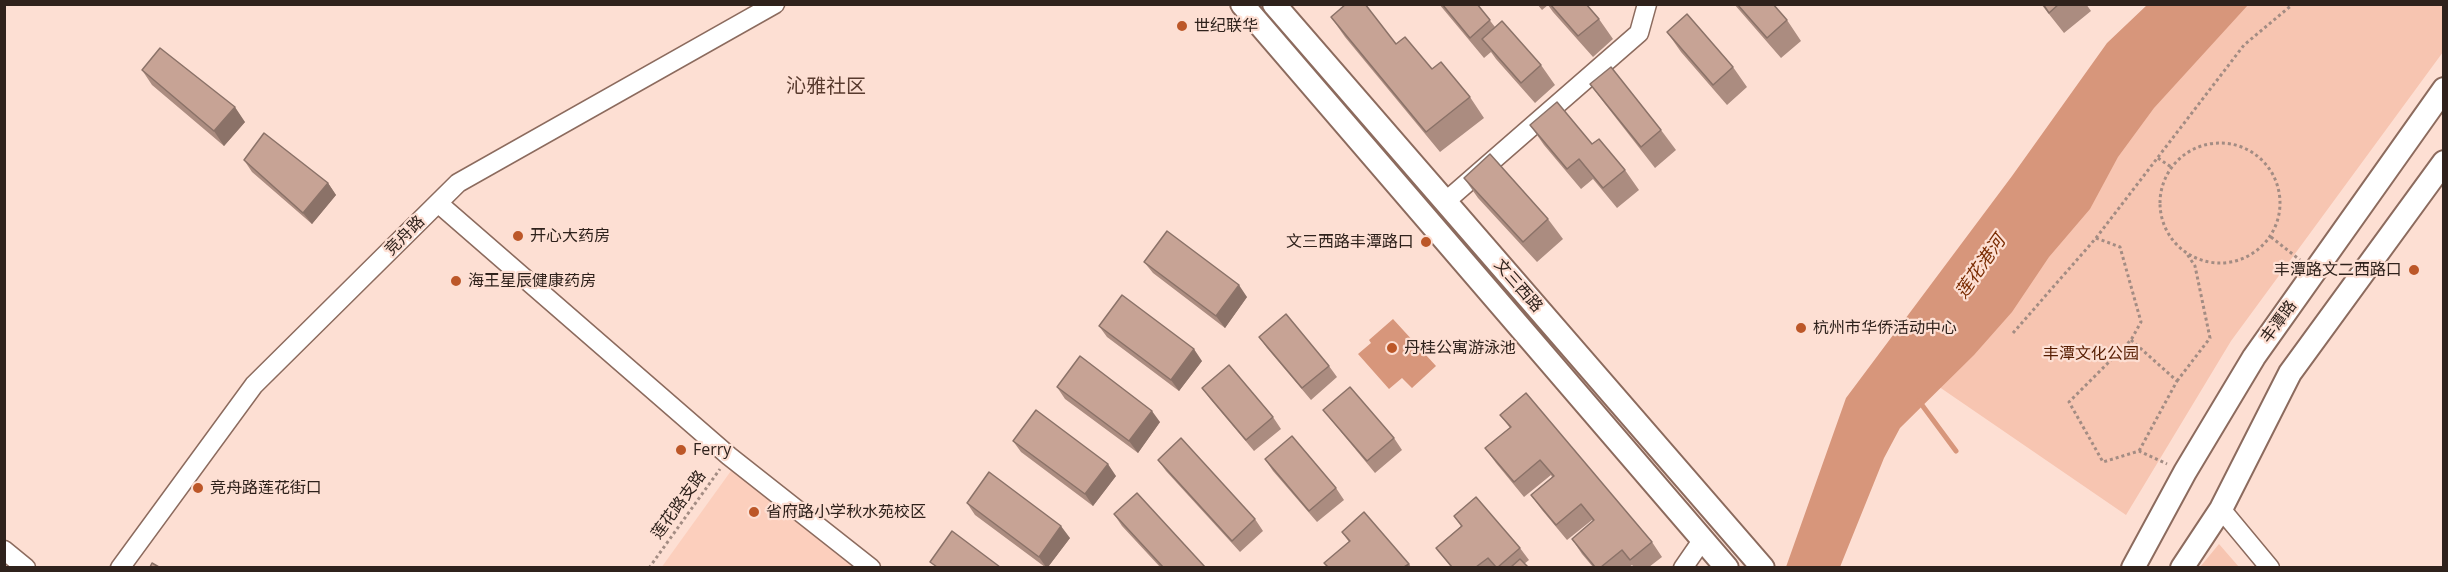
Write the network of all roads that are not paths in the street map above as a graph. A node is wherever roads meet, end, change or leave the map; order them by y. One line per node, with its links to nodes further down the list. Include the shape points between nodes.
1 (775, 4): 8 (street, 竞舟路, via 458,183)
2 (1242, 4): 10 (main road, 文三西路)
3 (1647, 4): 7 (street, via 1639,33)
4 (1281, 7): 7 (main road, 文三西路)
5 (2444, 89): 18 (main road, 丰潭路, via 2254,357)
6 (2444, 162): 9 (main road, via 2290,373)
7 (1445, 201): 17 (main road, 文三西路)
8 (438, 203): 13 (street, 竞舟路, via 254,386); 14 (street, via 729,456)
9 (2221, 508): 19 (main road); 20 (street)
10 (1703, 539): 15 (street); 16 (main road, 文三西路)
11 (4, 550): 12 (street)
12 (26, 567)
13 (120, 567)
14 (871, 567)
15 (1683, 567)
16 (1727, 567)
17 (1763, 567)
18 (2133, 567)
19 (2182, 567)
20 (2270, 567)

